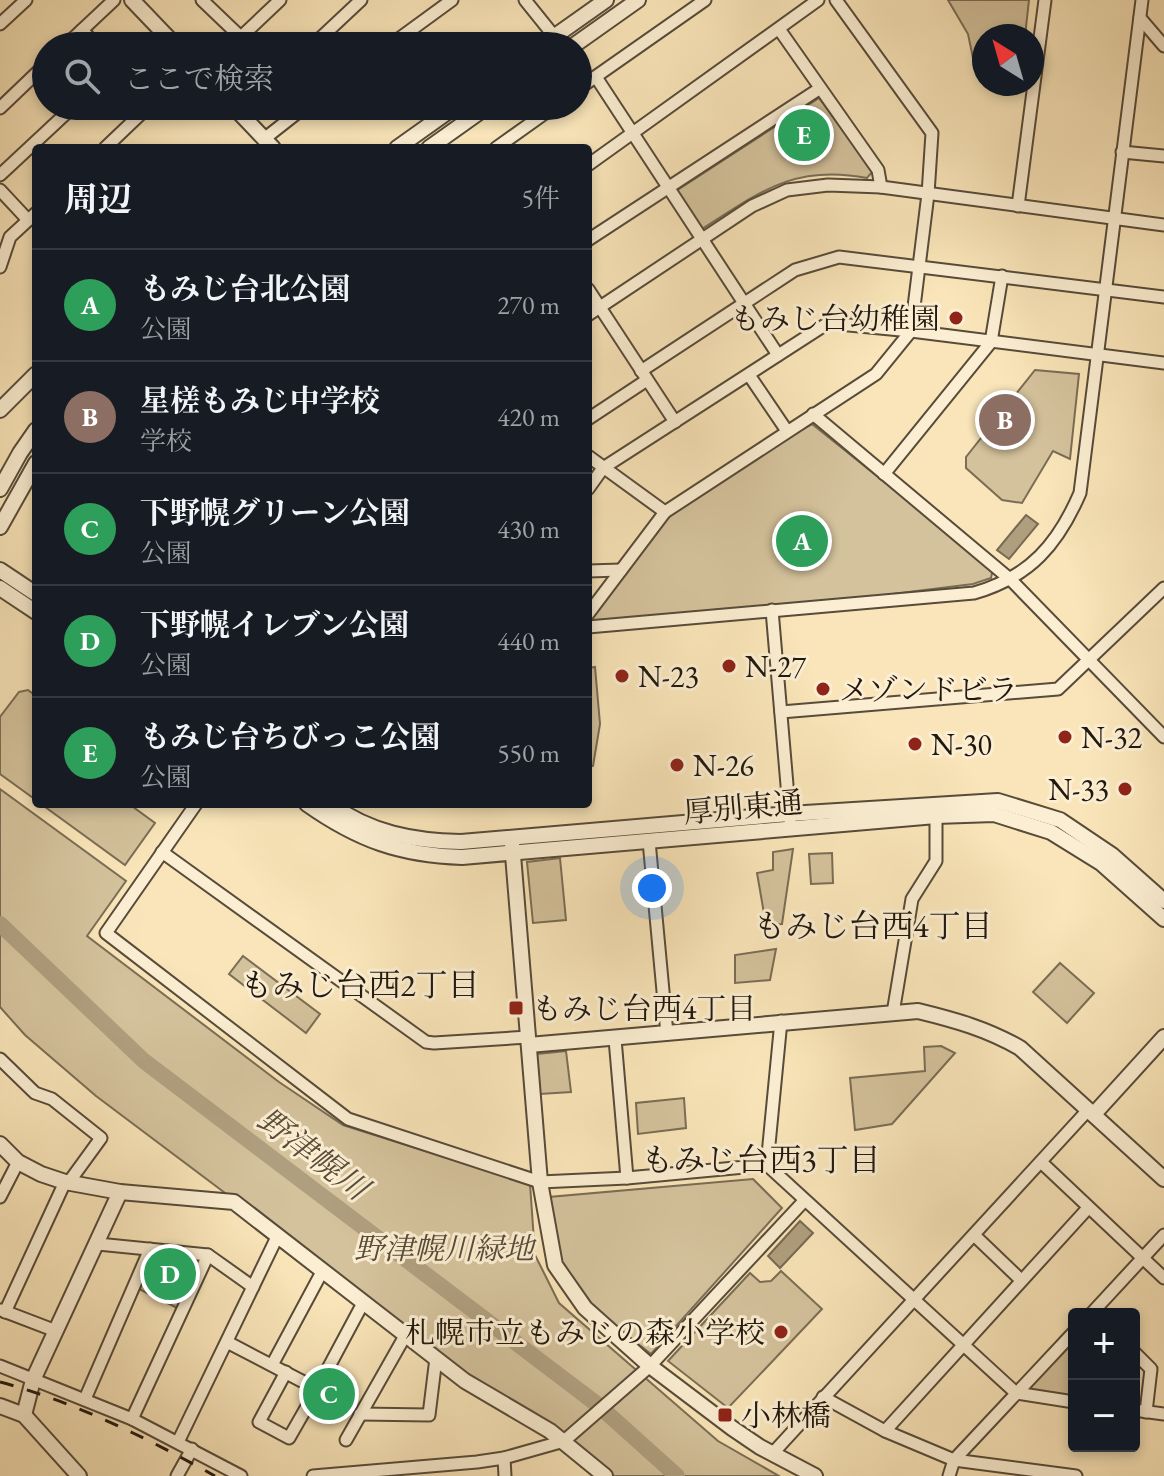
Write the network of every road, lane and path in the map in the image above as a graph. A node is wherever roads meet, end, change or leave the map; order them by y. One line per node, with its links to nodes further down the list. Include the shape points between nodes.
1 (26, 0): 17 (street)
2 (114, 0): 19 (street)
3 (132, 0): 20 (street)
4 (202, 0): 21 (street)
5 (280, 0): 22 (street)
6 (361, 0): 23 (street)
7 (452, 0): 24 (street)
8 (525, 0): 25 (street)
9 (606, 0): 26 (street)
10 (638, 0): 27 (street)
11 (705, 0): 30 (street)
12 (818, 0): 18 (street)
13 (836, 0): 58 (street, via 932,133)
14 (1045, 0): 59 (street)
15 (1142, 0): 16 (street)
16 (1140, 18): 28 (street); 51 (street)
17 (0, 24)
18 (779, 29): 32 (street); 41 (street)
19 (82, 30)
20 (163, 32)
21 (236, 32)
22 (246, 32)
23 (327, 32)
24 (408, 32)
25 (552, 32)
26 (569, 32)
27 (592, 33)
28 (1164, 46)
29 (32, 77): 33 (street)
30 (596, 77): 31 (street); 41 (street)
31 (592, 80)
32 (819, 89): 55 (street); 56 (street, via 878,170)
33 (0, 108)
34 (59, 120): 44 (street)
35 (135, 120): 42 (street)
36 (246, 120): 43 (street)
37 (291, 120): 43 (street)
38 (436, 120): 47 (street)
39 (468, 120): 48 (street)
40 (535, 120): 49 (street)
41 (632, 133): 53 (street); 55 (street)
42 (115, 139): 45 (street); 46 (street)
43 (268, 143)
44 (33, 144)
45 (109, 144)
46 (120, 144)
47 (403, 144)
48 (435, 144)
49 (502, 144)
50 (32, 145): 54 (street)
51 (1122, 152): 52 (street); 61 (street)
52 (1164, 156)
53 (592, 162)
54 (0, 175)
55 (668, 187): 63 (street); 64 (street)
56 (881, 187): 58 (street); 64 (street, via 787,190 752,206)
57 (0, 190): 60 (street)
58 (928, 194): 59 (street); 65 (street)
59 (1018, 206): 61 (street)
60 (32, 216): 66 (street, via 10,237)
61 (1114, 219): 62 (street); 68 (street)
62 (1164, 225)
63 (592, 237)
64 (702, 241): 71 (street); 72 (street)
65 (920, 266): 67 (street); 71 (street, via 839,257 795,270); 74 (street)
66 (0, 267)
67 (1002, 276): 68 (street); 75 (street)
68 (1107, 290): 70 (street); 77 (street)
69 (592, 295): 72 (street)
70 (1164, 297)
71 (744, 303): 76 (street); 80 (street)
72 (600, 307): 73 (street); 80 (street)
73 (592, 312)
74 (911, 331): 75 (street); 76 (street, via 828,323); 83 (street, via 876,374)
75 (991, 342): 77 (street); 91 (street)
76 (778, 355): 81 (street)
77 (1097, 355): 78 (street); 99 (street, via 1080,493 1045,553)
78 (1164, 363)
79 (32, 375): 82 (street)
80 (644, 375): 84 (street); 85 (street)
81 (749, 375): 85 (street); 86 (street)
82 (0, 410)
83 (813, 414): 86 (street); 91 (street)
84 (592, 416)
85 (675, 422): 89 (street)
86 (787, 431): 94 (street)
87 (32, 437): 93 (street)
88 (592, 459): 89 (street)
89 (603, 468): 92 (street); 94 (street)
90 (32, 470): 95 (street)
91 (884, 474): 99 (street)
92 (592, 483)
93 (0, 489)
94 (665, 512): 97 (street)
95 (0, 527)
96 (0, 570): 102 (street)
97 (621, 570): 98 (street); 104 (street)
98 (592, 571)
99 (1011, 580): 105 (street, via 974,593); 107 (street)
100 (0, 588): 103 (street)
101 (1164, 588): 107 (street)
102 (32, 591)
103 (32, 609)
104 (592, 609)
105 (772, 610): 106 (street); 108 (street)
106 (592, 627)
107 (1090, 660): 108 (street, via 1058,689); 109 (street)
108 (781, 712): 114 (street)
109 (1164, 737)
110 (193, 808): 117 (street)
111 (313, 808): 116 (street, 厚別東通, via 373,843 426,856 462,857)
112 (335, 808): 116 (street, 厚別東通, via 380,831 422,841)
113 (936, 816): 114 (street, 厚別東通); 119 (street, 厚別東通, via 994,814 1051,832 1101,863); 120 (street, via 936,861 912,899)
114 (790, 821): 115 (street, 厚別東通); 116 (street, 厚別東通); 118 (street, 厚別東通, via 998,801 1060,820 1112,855)
115 (649, 841): 116 (street, 厚別東通); 122 (street)
116 (513, 846): 125 (street)
117 (162, 852): 125 (street, via 426,1042); 135 (street, via 106,933 348,1119)
118 (1164, 901)
119 (1164, 919)
120 (893, 1013): 121 (street); 127 (street, via 918,1011 994,1033 1020,1048)
121 (781, 1021): 122 (street); 131 (street)
122 (667, 1034): 124 (street)
123 (1164, 1037): 127 (street)
124 (615, 1039): 125 (street); 132 (street)
125 (528, 1041): 135 (street)
126 (0, 1059): 134 (street, via 35,1093 52,1099 101,1138)
127 (1092, 1111): 130 (street); 133 (street)
128 (0, 1144): 129 (street)
129 (18, 1162): 134 (street); 137 (street)
130 (1041, 1162): 139 (street); 141 (street)
131 (767, 1165): 132 (street); 138 (street)
132 (627, 1178): 135 (street)
133 (1164, 1179)
134 (67, 1182): 136 (street); 154 (street)
135 (540, 1182): 164 (street, via 555,1265 585,1308)
136 (120, 1192): 140 (street, via 234,1202); 143 (street)
137 (0, 1197)
138 (804, 1201): 151 (street); 164 (street)
139 (1088, 1208): 146 (street); 149 (street)
140 (278, 1235): 147 (street); 150 (street)
141 (974, 1235): 149 (street); 151 (street)
142 (1164, 1235): 146 (street)
143 (98, 1244): 144 (street); 155 (street)
144 (150, 1249): 145 (street); 170 (street)
145 (208, 1255): 150 (street); 177 (street)
146 (1143, 1258): 148 (street); 153 (street)
147 (323, 1270): 152 (street); 162 (street)
148 (1164, 1278)
149 (1021, 1280): 159 (street)
150 (253, 1287): 158 (street)
151 (913, 1301): 159 (street); 169 (street)
152 (363, 1303): 156 (street); 167 (street)
153 (1098, 1308)
154 (2, 1311): 155 (street)
155 (56, 1331): 166 (street)
156 (405, 1336): 160 (street); 174 (street)
157 (1068, 1338): 168 (street)
158 (227, 1342): 162 (street); 181 (street)
159 (962, 1345): 168 (street); 178 (street)
160 (436, 1358): 174 (street, via 429,1415); 179 (street, via 465,1381)
161 (1140, 1358): 173 (street, via 1151,1369)
162 (272, 1365): 165 (street)
163 (0, 1366): 166 (street)
164 (650, 1366): 179 (street); 183 (street)
165 (286, 1372): 167 (street); 167 (street, via 259,1422 289,1438)
166 (33, 1380): 170 (street); 176 (street)
167 (317, 1389)
168 (1016, 1393): 171 (street); 185 (street)
169 (823, 1397): 178 (street); 183 (street)
170 (85, 1399): 177 (street)
171 (1068, 1401)
172 (0, 1406): 176 (street)
173 (1140, 1411): 175 (street)
174 (360, 1414): 180 (street)
175 (1164, 1414)
176 (24, 1415): 187 (street)
177 (132, 1419): 181 (street)
178 (885, 1431): 185 (street)
179 (568, 1437): 184 (street); 192 (street)
180 (346, 1440)
181 (178, 1442): 182 (street)
182 (192, 1449): 188 (street); 189 (street)
183 (773, 1453): 193 (street)
184 (504, 1458): 186 (street); 191 (street)
185 (954, 1460): 194 (street); 195 (street)
186 (448, 1470): 190 (street)
187 (79, 1476)
188 (177, 1476)
189 (241, 1476)
190 (313, 1476)
191 (505, 1476)
192 (605, 1476)
193 (815, 1476)
194 (949, 1476)
195 (1076, 1476)

